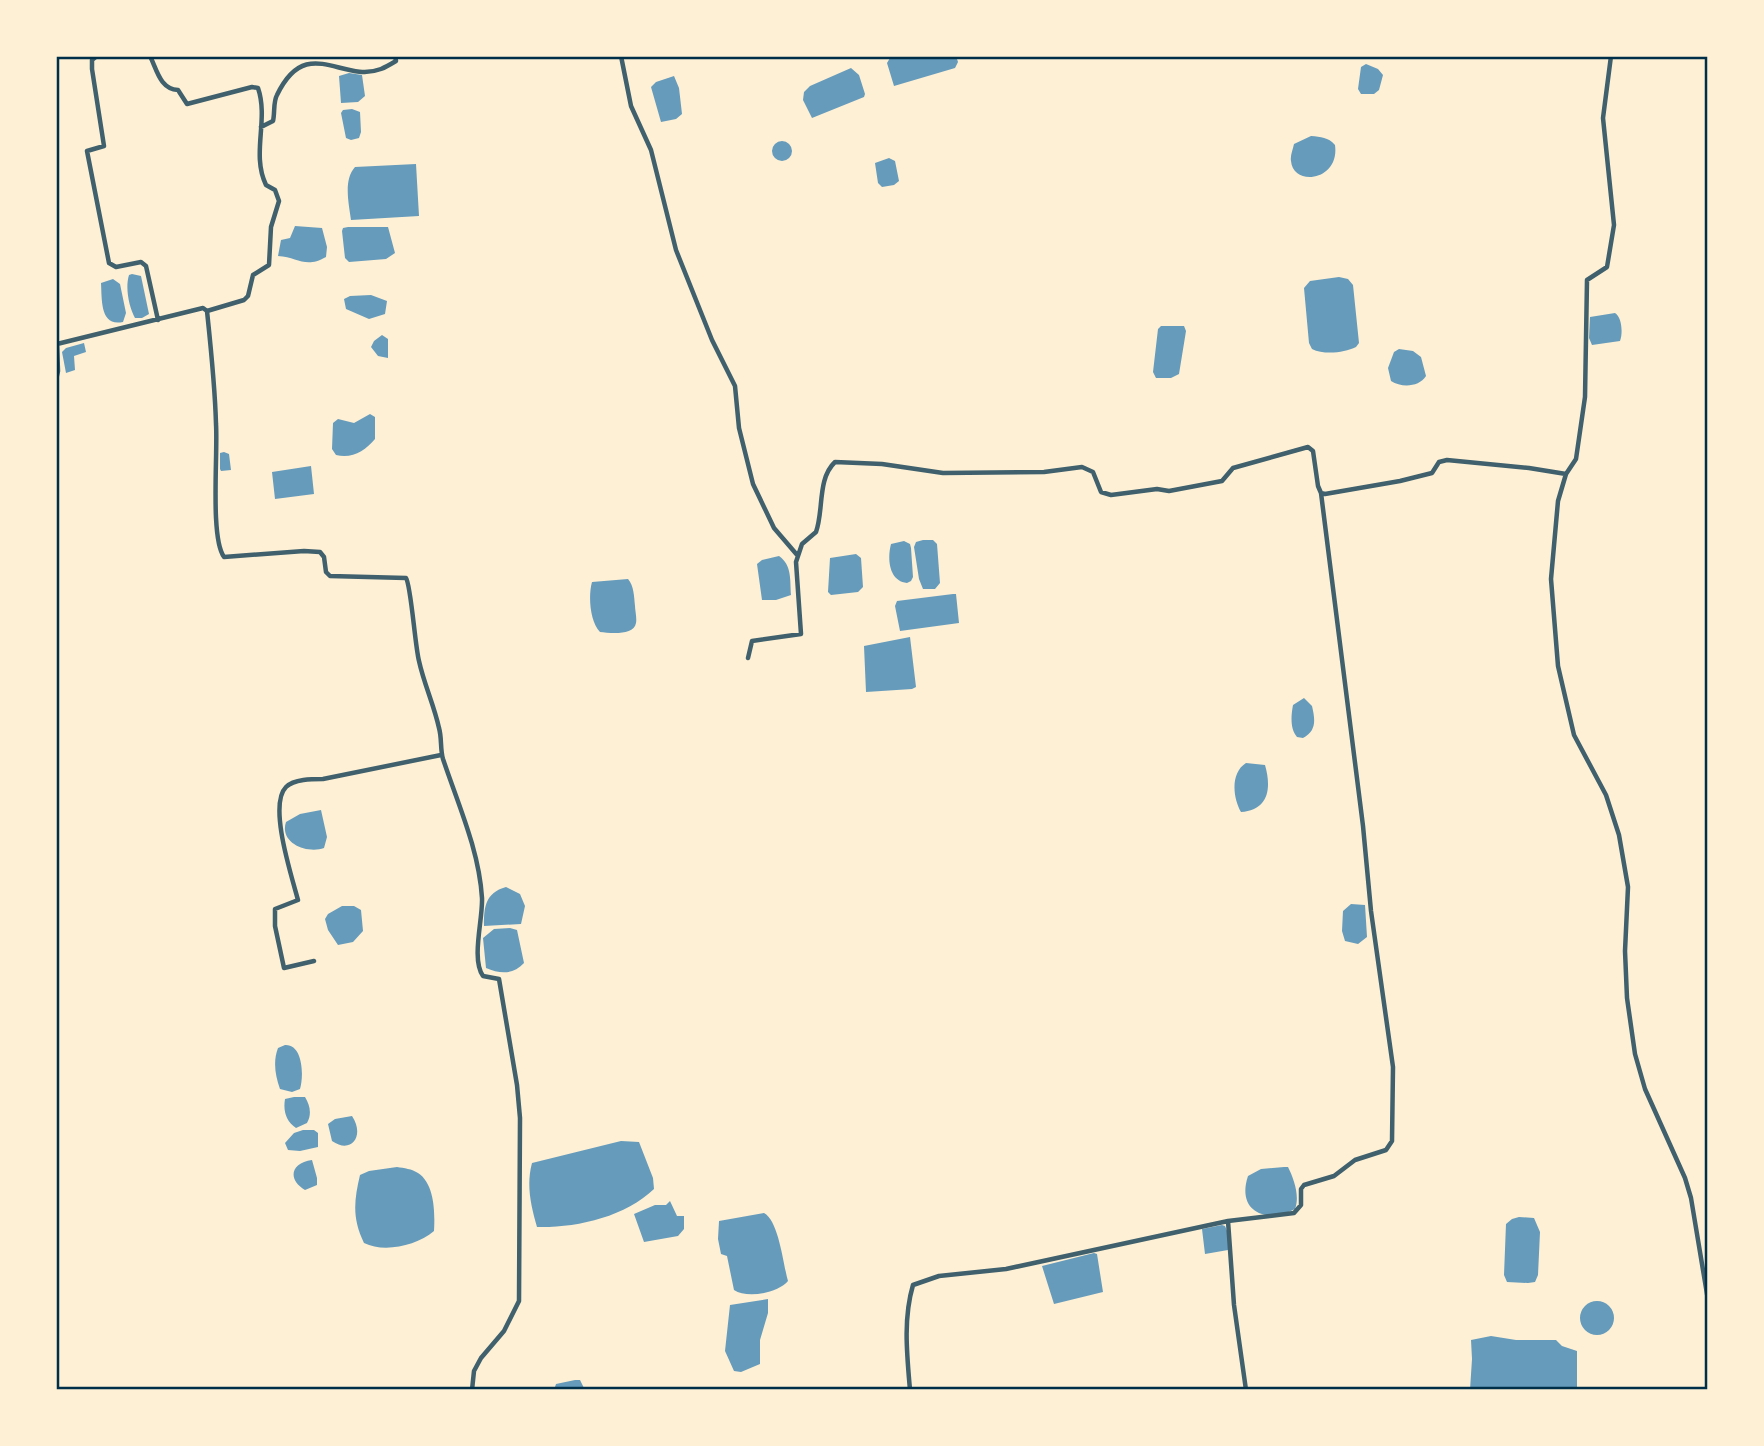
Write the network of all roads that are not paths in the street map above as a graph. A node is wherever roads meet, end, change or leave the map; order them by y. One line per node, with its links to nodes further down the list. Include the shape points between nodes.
1 (97, 56): 8 (street, via 92,69 104,146 87,151 109,263 116,267 141,262 146,266)
2 (150, 56): 6 (street, via 161,82 178,90 187,104 258,88)
3 (395, 56): 6 (street, via 396,61 380,70 360,71 320,62 297,68 275,98 273,121)
4 (621, 56): 12 (street, via 631,106 651,150 676,250 735,386 739,428 753,484 774,528)
5 (1611, 56): 10 (street, via 1603,118 1614,225 1607,267 1587,280 1585,397 1576,459)
6 (261, 127): 7 (street, via 260,174 279,201 271,227 269,265 253,275 244,300)
7 (207, 311): 8 (street); 14 (street, via 219,551 224,557 320,552 330,576 406,578 419,662 440,731)
8 (158, 320): 9 (street, via 57,344)
9 (56, 380)
10 (1566, 474): 11 (street, via 1447,460 1439,462 1432,473); 17 (street, via 1558,501 1551,579 1558,666 1574,735 1606,795 1619,835 1628,887 1625,951 1635,1054 1691,1198)
11 (1321, 493): 12 (street, via 1308,447 1233,468 1222,481 1111,495 1101,492 1093,472 1082,467 943,473 835,462 824,478 816,532 802,544); 16 (street, via 1393,1067 1392,1141 1386,1150 1304,1185 1301,1205 1294,1213)
12 (798, 556): 13 (street, via 801,634 752,641)
13 (748, 658)
14 (441, 755): 15 (street, via 288,784 280,794 279,820 298,900 275,909 275,926 284,968); 18 (street, via 473,848 482,898 479,970 483,976 499,979 520,1118 519,1301 504,1331 481,1358)
15 (314, 961)
16 (1228, 1222): 19 (street, via 1006,1269 919,1281 913,1285 908,1310); 20 (street)
17 (1708, 1300)
18 (471, 1390)
19 (910, 1390)
20 (1246, 1390)

